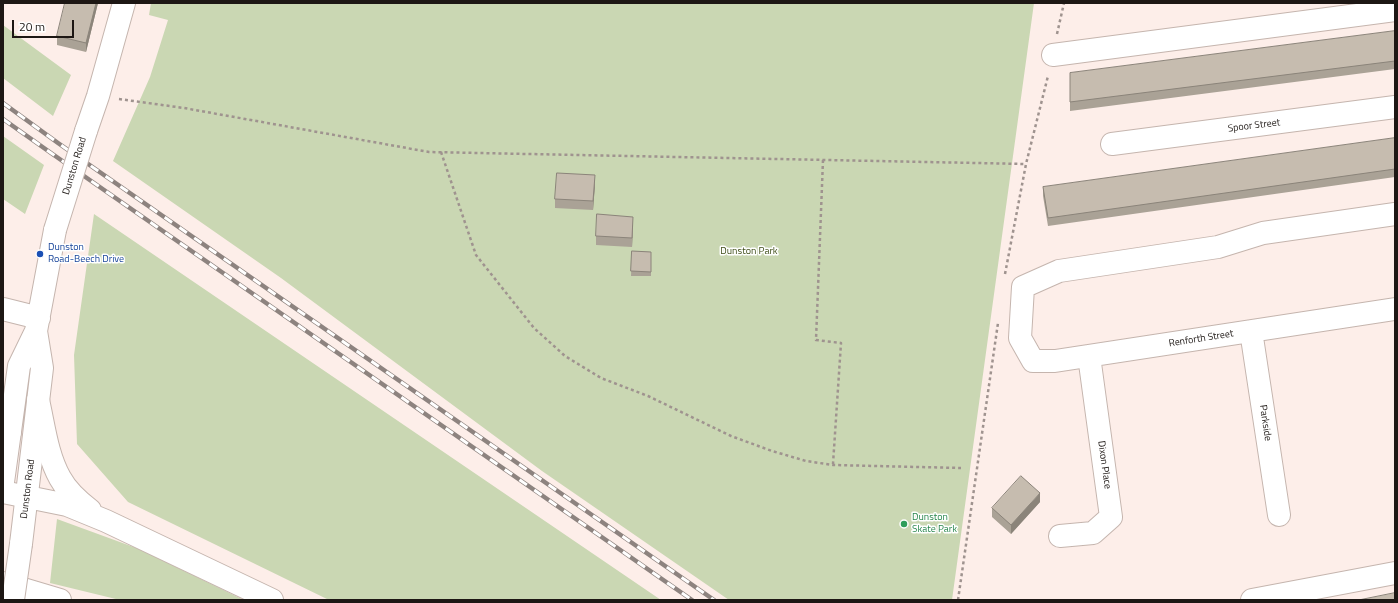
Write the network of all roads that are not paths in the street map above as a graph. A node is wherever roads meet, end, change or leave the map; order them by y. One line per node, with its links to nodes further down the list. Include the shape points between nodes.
1 (124, 3): 9 (main road, Dunston Road, bridge, via 98,96 55,230)
2 (1395, 10): 3 (main road)
3 (1053, 55)
4 (1395, 108): 5 (main road, Spoor Street)
5 (1112, 144)
6 (1395, 214): 11 (main road, Renforth Street, via 1264,233 1218,247 1059,271 1023,287 1020,338 1033,362 1055,362)
7 (3, 309): 9 (main road)
8 (1395, 309): 10 (main road, Renforth Street)
9 (38, 324): 12 (main road, Dunston Road, via 42,368); 13 (main road, Dunston Road, via 19,366)
10 (1251, 331): 11 (main road, Renforth Street); 17 (main road, Parkside)
11 (1090, 356): 19 (main road, Dixon Place, via 1111,518 1093,533)
12 (38, 400): 16 (main road, Dunston Road); 18 (main road, via 50,452 60,478 75,497)
13 (7, 438): 14 (main road, Dunston Road)
14 (3, 482)
15 (3, 492): 16 (main road)
16 (27, 497): 18 (main road, via 67,505); 22 (main road, Dunston Road, bridge)
17 (1279, 515)
18 (106, 521): 24 (main road)
19 (1060, 536)
20 (1395, 573): 25 (main road)
21 (3, 583): 23 (main road)
22 (13, 600)
23 (60, 600)
24 (272, 600)
25 (1252, 600)

